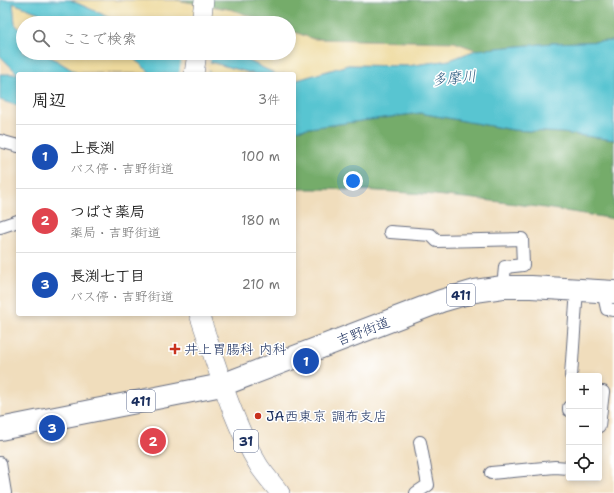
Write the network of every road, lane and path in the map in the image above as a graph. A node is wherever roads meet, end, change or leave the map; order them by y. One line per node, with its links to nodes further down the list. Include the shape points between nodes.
1 (204, 0): 2 (main road)
2 (202, 16)
3 (196, 60): 4 (main road)
4 (194, 72)
5 (0, 141): 6 (street)
6 (16, 145)
7 (16, 222): 8 (street)
8 (0, 226)
9 (390, 232): 10 (street, via 431,235 437,241 522,239 523,264 505,267)
10 (503, 287): 11 (highway, 吉野街道 / 411); 16 (highway, 吉野街道 / 411, via 476,291 441,301)
11 (577, 289): 12 (highway, 吉野街道 / 411); 15 (street)
12 (608, 292): 13 (street, via 607,309)
13 (614, 310)
14 (201, 316): 16 (main road, 31)
15 (571, 373)
16 (222, 385): 19 (highway, 吉野街道 / 411); 25 (main road, 31, via 242,434 260,467)
17 (606, 392): 18 (street)
18 (602, 411)
19 (0, 429)
20 (420, 442): 26 (street, via 428,485)
21 (0, 463): 24 (street)
22 (566, 468): 23 (street)
23 (492, 473)
24 (2, 489)
25 (280, 493)
26 (416, 493)

